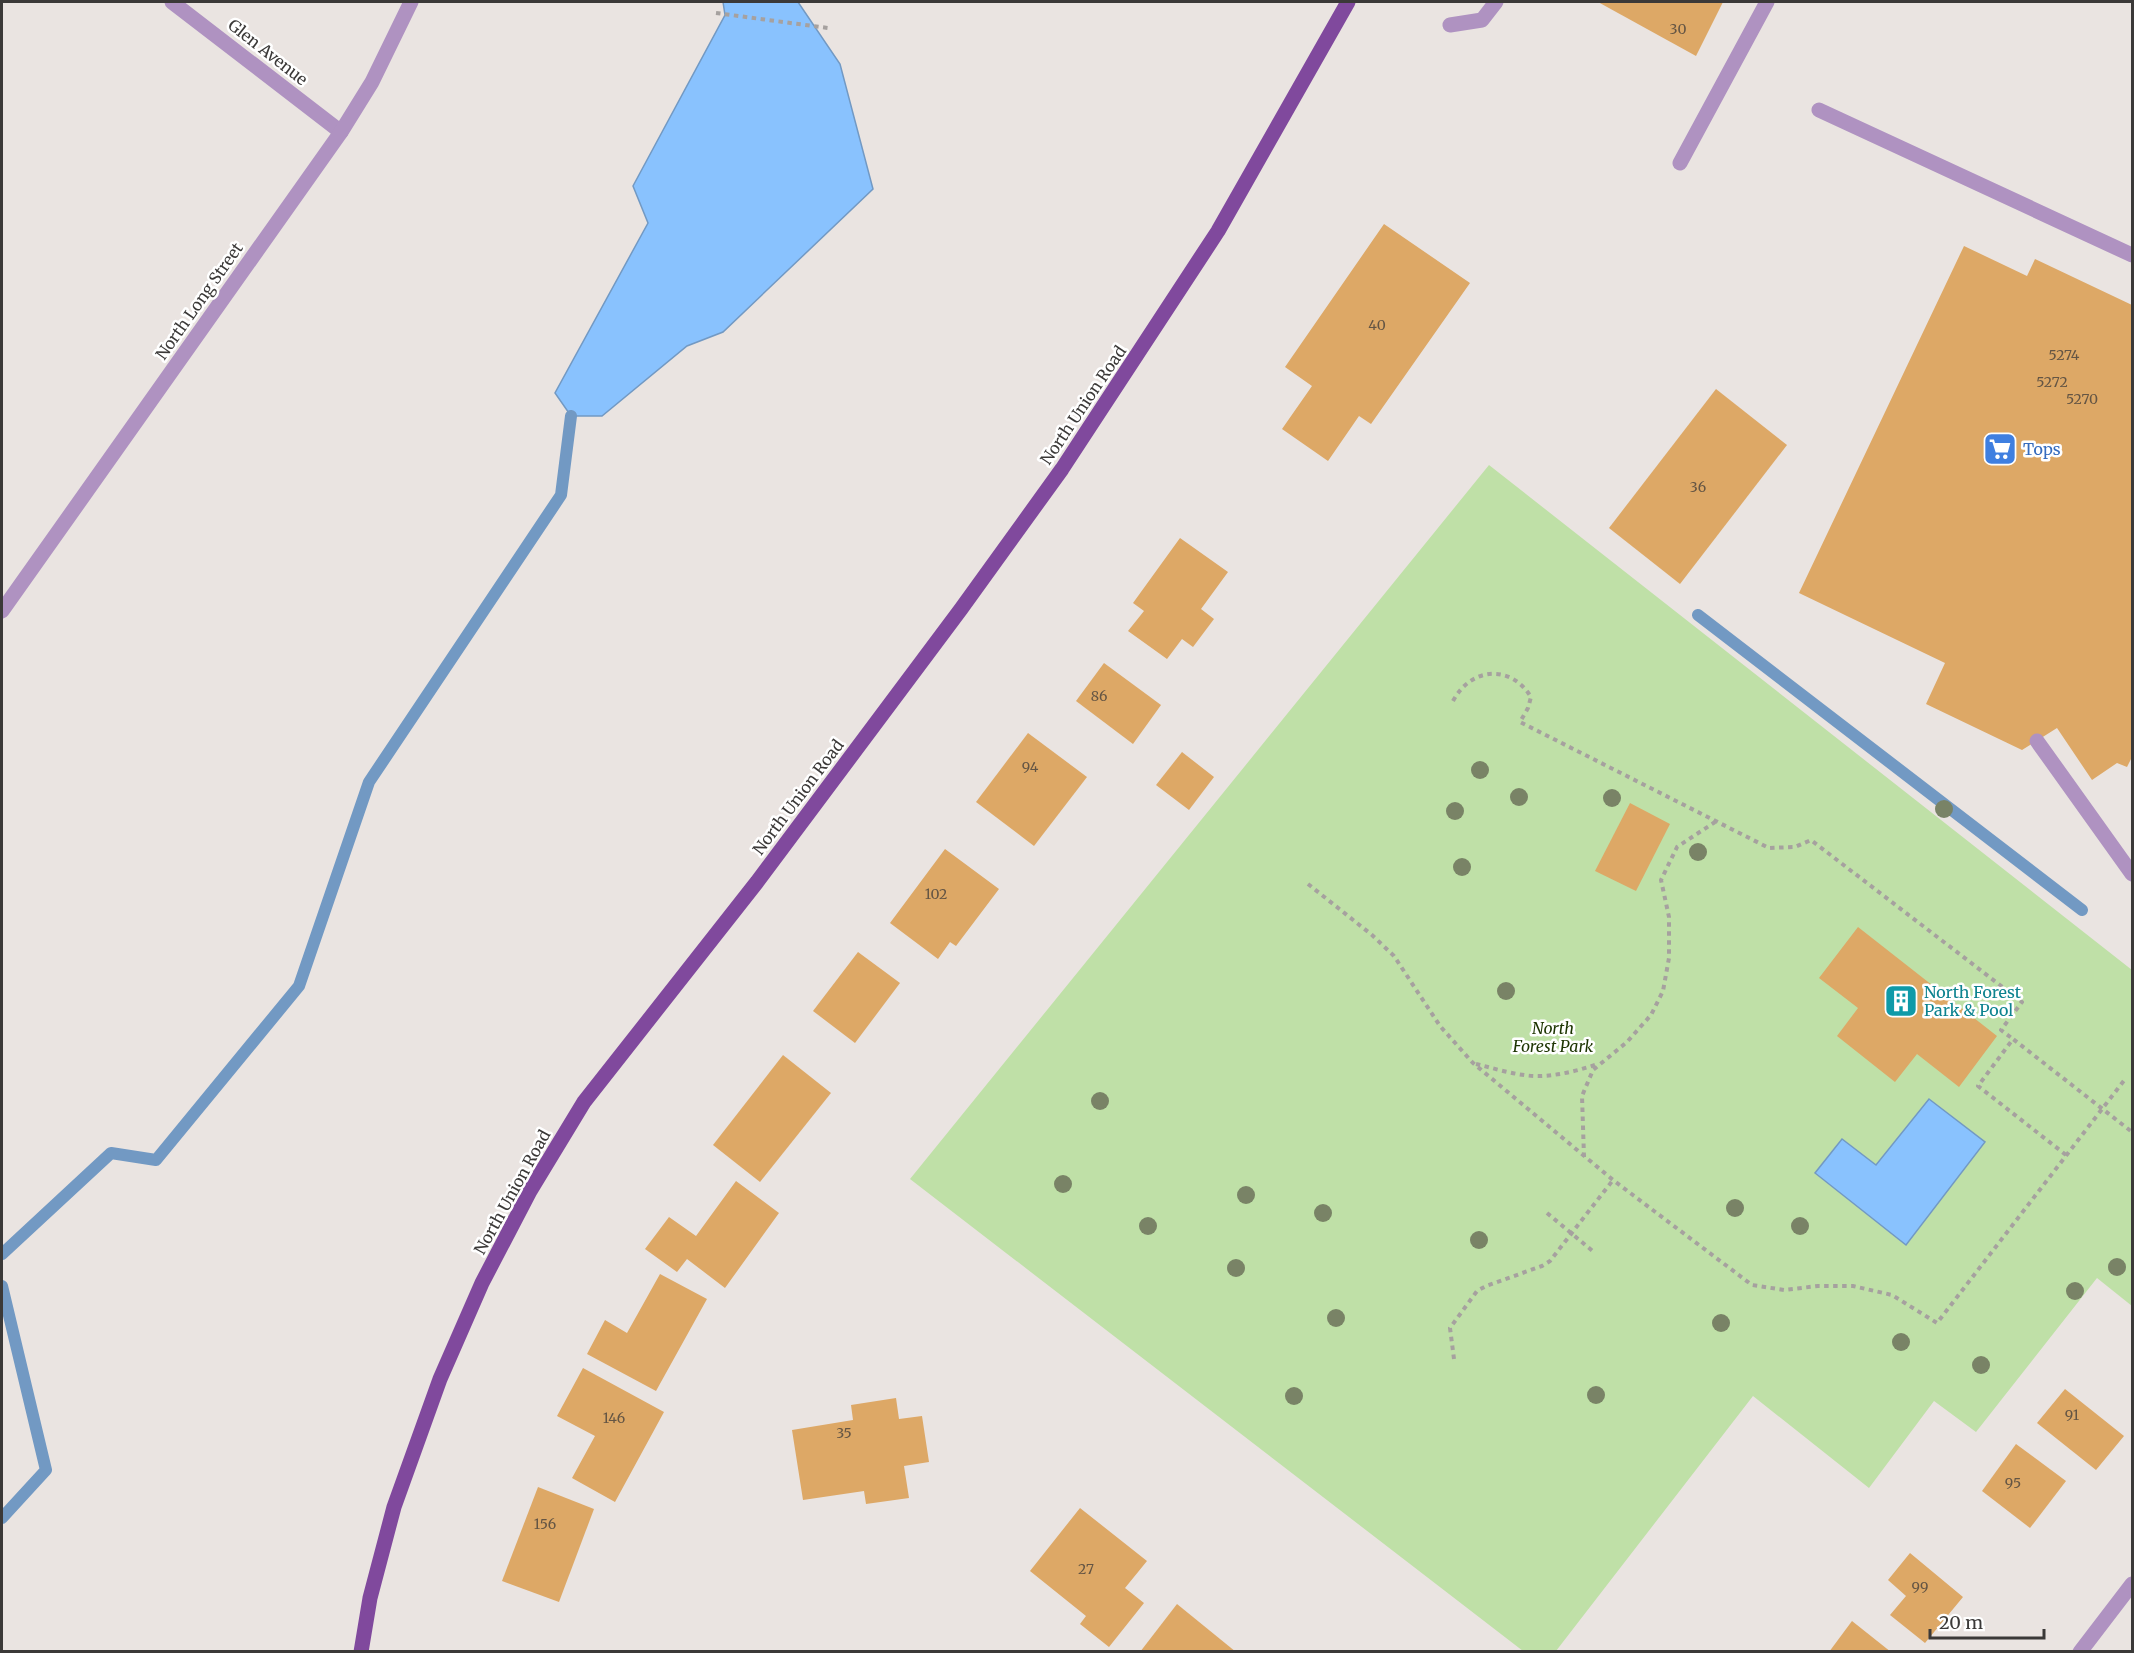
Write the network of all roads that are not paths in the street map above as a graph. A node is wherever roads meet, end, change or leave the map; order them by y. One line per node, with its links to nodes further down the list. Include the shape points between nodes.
1 (172, 2): 8 (street, Glen Avenue)
2 (411, 2): 8 (street, North Long Street, via 372,82)
3 (1348, 2): 15 (main road, North Union Road, via 1218,231 1062,469 757,882 584,1102 530,1191 482,1283 440,1379 394,1507 370,1598)
4 (1496, 2): 6 (street, via 1482,20)
5 (1767, 2): 9 (street)
6 (1450, 25)
7 (1819, 110): 10 (street)
8 (341, 132): 11 (street, North Long Street)
9 (1680, 163)
10 (2133, 255)
11 (2, 611)
12 (2037, 741): 13 (street)
13 (2133, 874)
14 (2133, 1584): 16 (street)
15 (361, 1652)
16 (2080, 1652)

